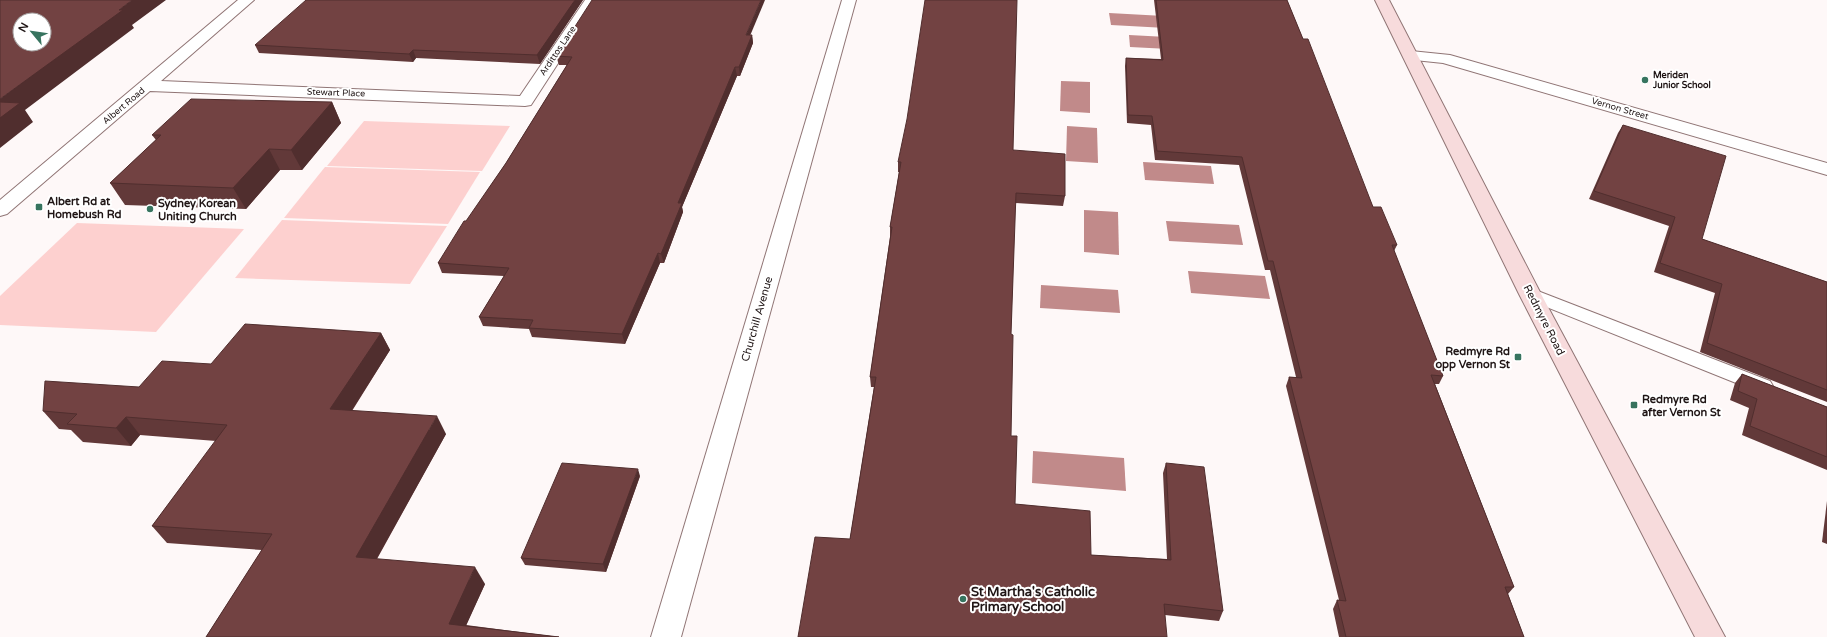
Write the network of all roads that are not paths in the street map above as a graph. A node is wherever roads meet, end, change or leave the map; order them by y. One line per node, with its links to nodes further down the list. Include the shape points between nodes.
1 (247, 0): 6 (street, Albert Road)
2 (592, 0): 7 (street, Ardittos Lane)
3 (849, 0): 12 (street, Churchill Avenue)
4 (1382, 0): 5 (main road, Redmyre Road)
5 (1411, 56): 8 (street, Vernon Street, via 1444,58); 10 (main road, Redmyre Road)
6 (148, 86): 7 (street, Stewart Place); 9 (street, Albert Road)
7 (525, 102)
8 (1827, 169)
9 (0, 210)
10 (1530, 294): 11 (lane); 13 (main road, Redmyre Road)
11 (1777, 391)
12 (666, 637)
13 (1710, 637)

